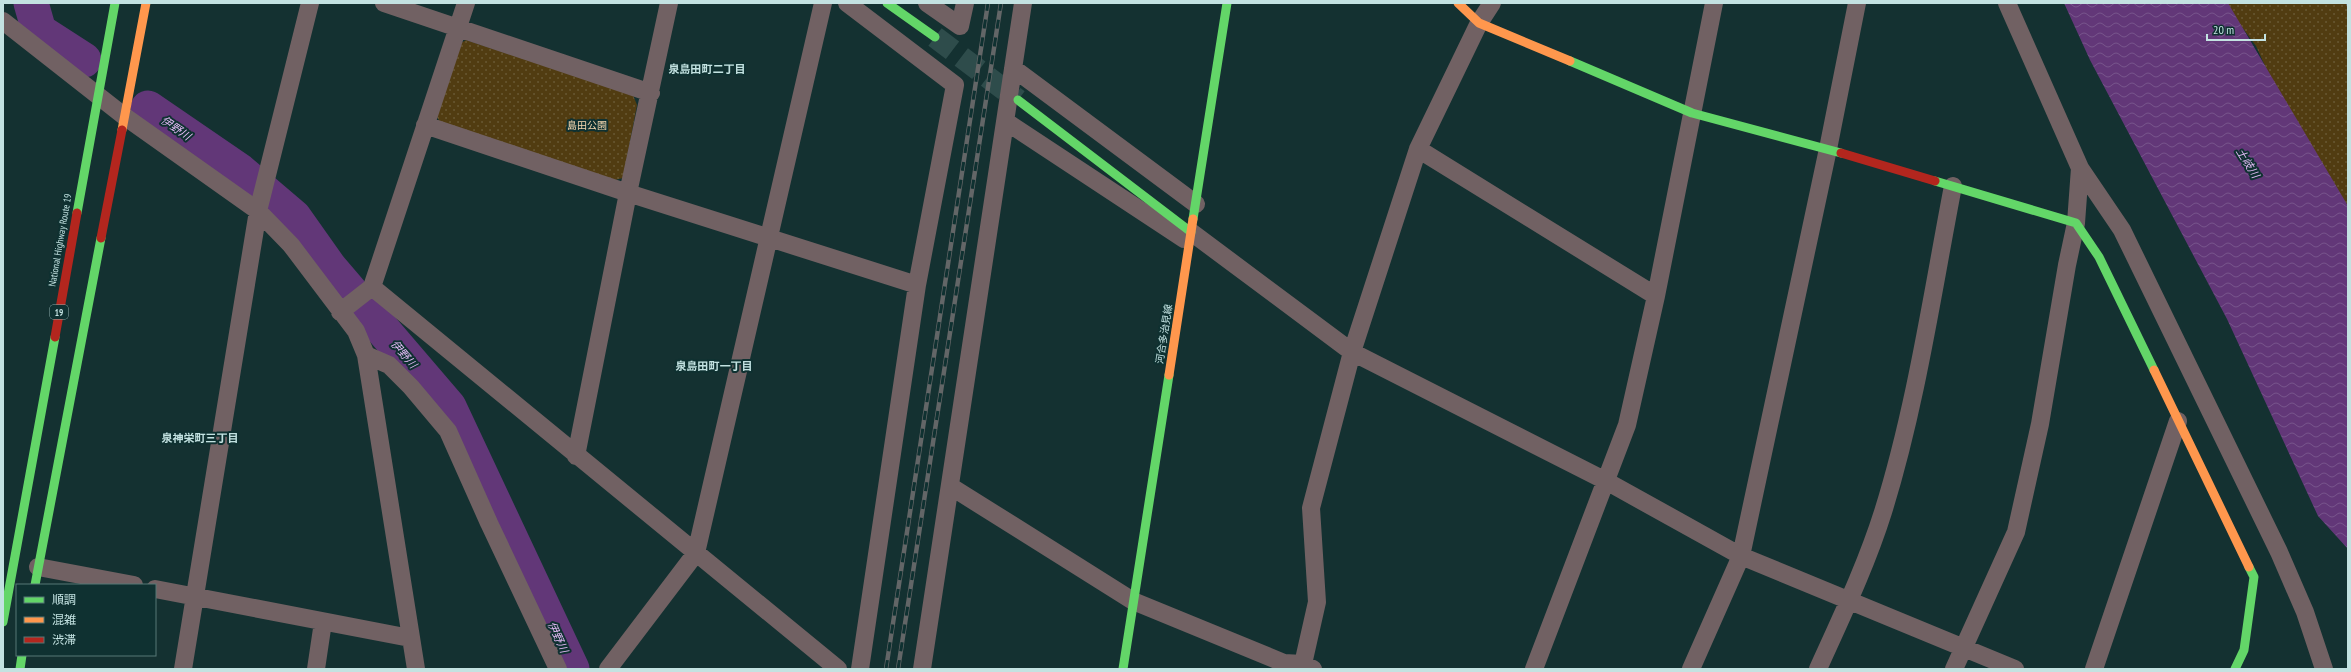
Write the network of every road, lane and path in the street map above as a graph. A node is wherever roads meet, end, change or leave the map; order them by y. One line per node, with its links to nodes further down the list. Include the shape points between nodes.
1 (115, 3): 27 (main road, National Highway Route 19 / 19)
2 (146, 3): 30 (main road)
3 (310, 3): 39 (street)
4 (384, 3): 23 (street)
5 (466, 3): 23 (street)
6 (669, 3): 26 (street)
7 (823, 3): 41 (street)
8 (847, 3): 43 (street, via 954,84)
9 (887, 3): 24 (main road)
10 (927, 3): 11 (street, via 960,26)
11 (965, 3)
12 (1023, 3): 25 (street)
13 (1227, 3): 38 (main road, 河合多治見線)
14 (1458, 3): 22 (main road)
15 (1492, 3): 22 (street)
16 (1714, 3): 29 (street)
17 (1857, 3): 34 (street)
18 (2007, 3): 35 (street)
19 (2347, 3): 20 (path)
20 (2348, 7)
21 (3, 21): 27 (street)
22 (1480, 23): 29 (main road); 33 (street)
23 (457, 28): 26 (street); 32 (street)
24 (935, 37)
25 (1013, 68): 31 (street); 38 (street)
26 (651, 93): 37 (street)
27 (97, 96): 30 (street); 55 (main road, National Highway Route 19 / 19)
28 (1018, 100): 42 (main road)
29 (1692, 113): 34 (main road); 45 (street)
30 (124, 116): 39 (street); 56 (main road)
31 (1005, 121): 42 (street); 52 (street)
32 (425, 125): 37 (street); 44 (street)
33 (1418, 149): 45 (street); 47 (street)
34 (1828, 149): 36 (main road); 54 (street)
35 (2080, 168): 40 (street); 86 (street, via 2122,230 2279,552 2305,612)
36 (1953, 186): 40 (main road); 61 (street, via 1907,422 1882,513)
37 (628, 193): 41 (street); 50 (street)
38 (1196, 204): 42 (main road, 河合多治見線)
39 (258, 211): 46 (street, via 291,245); 60 (street)
40 (2076, 223): 49 (main road, via 2100,257); 66 (street, via 2066,265 2040,424 2016,532)
41 (769, 237): 43 (street); 53 (street)
42 (1191, 237): 47 (street); 62 (main road, 河合多治見線)
43 (917, 285): 76 (street)
44 (372, 287): 46 (street); 50 (street)
45 (1656, 296): 51 (street, via 1627,425)
46 (340, 312): 48 (street, via 356,331)
47 (1352, 352): 51 (street); 68 (street, via 1312,508 1317,602)
48 (366, 355): 65 (street); 73 (street, via 389,365 448,431)
49 (2178, 421): 84 (street); 85 (main road, via 2254,577 2244,650)
50 (576, 456): 53 (street)
51 (1606, 480): 54 (street); 79 (street)
52 (950, 486): 62 (street); 77 (street)
53 (696, 553): 74 (street); 75 (street)
54 (1741, 556): 61 (street); 80 (street)
55 (9, 560): 63 (main road, National Highway Route 19 / 19)
56 (38, 567): 57 (main road); 58 (street)
57 (35, 584)
58 (129, 584)
59 (156, 589): 60 (street)
60 (195, 596): 64 (street); 70 (street)
61 (1849, 600): 66 (street); 81 (street)
62 (1133, 601): 68 (street, via 1284,663); 78 (main road, 河合多治見線)
63 (3, 622)
64 (323, 622): 65 (street); 71 (street)
65 (410, 638): 72 (street)
66 (1964, 647): 82 (street); 83 (street)
67 (22, 656): 69 (main road)
68 (1306, 667)
69 (20, 669)
70 (184, 669)
71 (316, 669)
72 (416, 669)
73 (558, 669)
74 (608, 669)
75 (838, 669)
76 (860, 669)
77 (922, 669)
78 (1123, 669)
79 (1534, 669)
80 (1691, 669)
81 (1818, 669)
82 (1954, 669)
83 (2015, 669)
84 (2094, 669)
85 (2235, 669)
86 (2324, 669)

